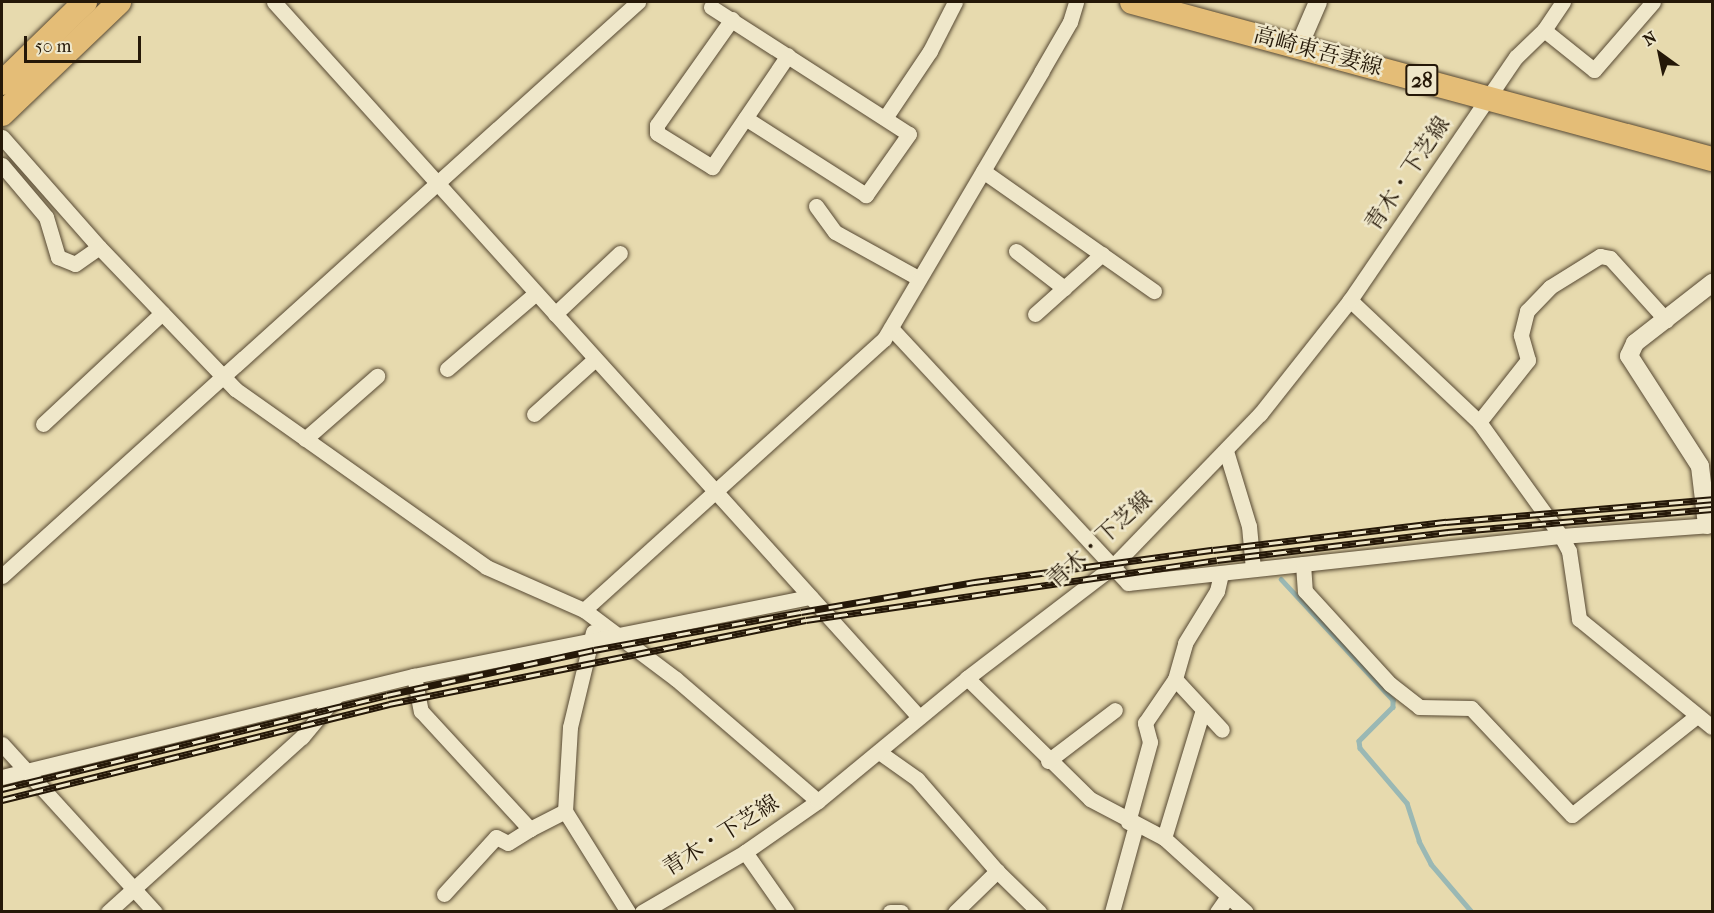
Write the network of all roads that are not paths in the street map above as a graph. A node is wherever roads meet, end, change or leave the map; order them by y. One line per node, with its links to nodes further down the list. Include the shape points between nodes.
1 (85, 2): 16 (main road)
2 (119, 2): 18 (main road)
3 (274, 2): 25 (street)
4 (638, 2): 25 (street)
5 (955, 2): 20 (street, via 930,51)
6 (1076, 2): 24 (street, via 1070,22)
7 (1132, 2): 14 (main road, 高崎東吾妻線 / 28)
8 (1318, 2): 14 (street)
9 (1563, 2): 13 (street, 青木・下芝線)
10 (1653, 2): 13 (street, via 1594,70)
11 (711, 7): 12 (street)
12 (732, 19): 15 (street); 19 (street, via 657,125 657,133 712,167)
13 (1544, 30): 17 (street, 青木・下芝線, via 1516,57)
14 (1299, 46): 17 (main road, 高崎東吾妻線 / 28)
15 (788, 55): 19 (street); 20 (street)
16 (2, 83)
17 (1487, 98): 22 (main road, 高崎東吾妻線 / 28); 36 (street, 青木・下芝線)
18 (2, 114)
19 (745, 118): 20 (street, via 866,195 909,134)
20 (885, 118)
21 (2, 137): 27 (street)
22 (1713, 159)
23 (2, 165): 27 (street, via 46,217 58,257 75,264)
24 (983, 171): 30 (street); 31 (street)
25 (437, 183): 35 (street); 44 (street)
26 (816, 206): 31 (street, via 835,232)
27 (99, 247): 37 (street)
28 (1016, 251): 33 (street)
29 (620, 253): 38 (street)
30 (1102, 254): 33 (street); 34 (street)
31 (918, 278): 41 (street)
32 (1713, 283): 40 (street)
33 (1064, 288): 39 (street)
34 (1154, 291)
35 (536, 293): 38 (street); 43 (street)
36 (1350, 300): 47 (street); 50 (street, 青木・下芝線)
37 (162, 313): 44 (street); 48 (street)
38 (555, 314): 42 (street)
39 (1035, 314)
40 (1666, 320): 47 (street, via 1610,258 1600,256 1550,287 1527,311 1521,335 1528,360); 52 (street, via 1635,343 1629,356 1700,466)
41 (891, 328): 51 (street); 55 (street)
42 (595, 359): 46 (street); 51 (street)
43 (447, 369)
44 (222, 376): 49 (street); 58 (street)
45 (377, 376): 49 (street)
46 (534, 414)
47 (1479, 422): 53 (street)
48 (43, 424)
49 (305, 438): 60 (street, via 486,567)
50 (1226, 451): 55 (street, 青木・下芝線); 56 (street, via 1250,526)
51 (718, 490): 59 (street); 60 (street)
52 (1710, 525): 53 (street)
53 (1561, 536): 54 (street); 70 (street, via 1569,551 1579,619)
54 (1303, 564): 56 (street); 70 (street, via 1305,591 1390,684 1419,707 1472,708 1572,815)
55 (1112, 567): 57 (street, via 1128,583); 65 (street, 青木・下芝線)
56 (1253, 569): 57 (street)
57 (1221, 573): 66 (street, via 1216,591 1185,643)
58 (2, 576)
59 (810, 597): 62 (street); 71 (street)
60 (584, 610): 61 (street)
61 (599, 622): 62 (street); 63 (street)
62 (614, 634): 63 (street); 79 (street, via 676,679)
63 (589, 639): 64 (street); 80 (street, via 570,727)
64 (414, 676): 67 (street); 82 (street, via 421,711)
65 (967, 678): 71 (street, 青木・下芝線); 76 (street)
66 (1175, 679): 69 (street); 81 (street, via 1145,723 1150,742)
67 (336, 696): 77 (street); 86 (street, via 302,737)
68 (1115, 710): 76 (street)
69 (1203, 710): 73 (street); 83 (street)
70 (1697, 716): 72 (street)
71 (919, 717): 75 (street, 青木・下芝線)
72 (1713, 727)
73 (1222, 730)
74 (2, 744): 77 (street)
75 (879, 752): 79 (street, 青木・下芝線); 85 (street, via 917,779)
76 (1048, 761): 81 (street, via 1090,800)
77 (25, 770): 78 (street); 86 (street)
78 (2, 777)
79 (818, 801): 84 (street, 青木・下芝線)
80 (565, 811): 82 (street); 92 (street)
81 (1132, 824): 83 (street); 98 (street)
82 (530, 829): 87 (street, via 508,843 496,837)
83 (1164, 838): 88 (street)
84 (745, 852): 93 (street, 青木・下芝線); 94 (street)
85 (997, 871): 89 (street); 97 (street)
86 (134, 888): 90 (street); 91 (street)
87 (444, 894)
88 (1228, 896): 99 (street); 100 (street)
89 (1033, 910)
90 (108, 912)
91 (155, 912)
92 (628, 912)
93 (642, 912)
94 (787, 912)
95 (890, 912): 96 (street)
96 (901, 912)
97 (955, 912)
98 (1112, 912)
99 (1217, 912)
100 (1246, 912)

